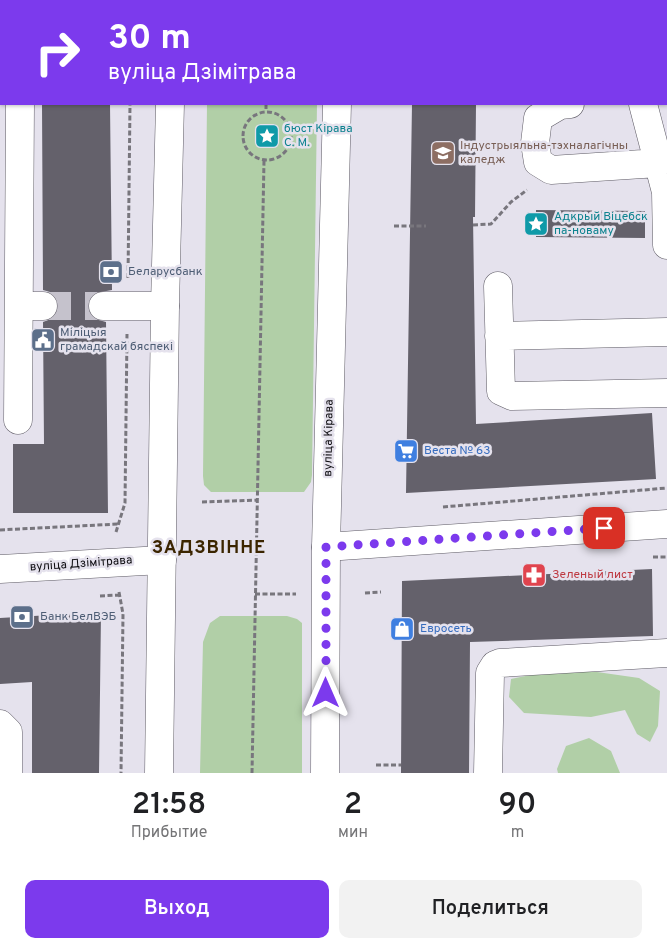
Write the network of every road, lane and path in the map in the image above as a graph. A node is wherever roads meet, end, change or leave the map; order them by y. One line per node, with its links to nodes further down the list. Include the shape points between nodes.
1 (20, 105): 21 (main road, via 31,306)
2 (170, 105): 17 (main road)
3 (266, 105): 7 (path)
4 (337, 105): 29 (main road, вуліца Кірава)
5 (560, 105): 10 (main road, via 538,118 535,143 538,162)
6 (643, 105): 9 (main road)
7 (266, 111): 8 (path, via 252,116 243,131 244,144 253,156); 8 (path, via 283,116 291,129 290,147 279,158)
8 (264, 161): 23 (path)
9 (658, 164): 10 (main road); 14 (main road, via 666,192)
10 (551, 170): 11 (path, via 511,202 491,224)
11 (473, 225)
12 (394, 226): 13 (path)
13 (426, 226)
14 (667, 245)
15 (498, 286): 19 (main road)
16 (103, 306): 17 (main road)
17 (165, 306): 30 (main road)
18 (667, 332): 19 (main road)
19 (499, 336): 20 (main road, via 502,391 512,396)
20 (667, 393)
21 (18, 420)
22 (667, 488): 25 (path)
23 (258, 500): 24 (path); 35 (path)
24 (202, 502)
25 (436, 508)
26 (119, 524): 28 (path)
27 (667, 524): 29 (main road)
28 (0, 530)
29 (326, 547): 45 (main road, вуліца Кірава)
30 (162, 560): 31 (main road, вуліца Дзімітрава); 43 (main road)
31 (0, 569)
32 (119, 585): 42 (path, via 123,614)
33 (381, 592): 34 (path)
34 (365, 593)
35 (256, 594): 36 (path); 44 (path)
36 (304, 594)
37 (667, 652): 46 (main road, via 495,665 490,673)
38 (0, 724): 41 (main road, via 8,732)
39 (376, 765): 40 (path)
40 (401, 765)
41 (8, 773)
42 (121, 773)
43 (158, 773)
44 (252, 773)
45 (325, 773)
46 (488, 773)

